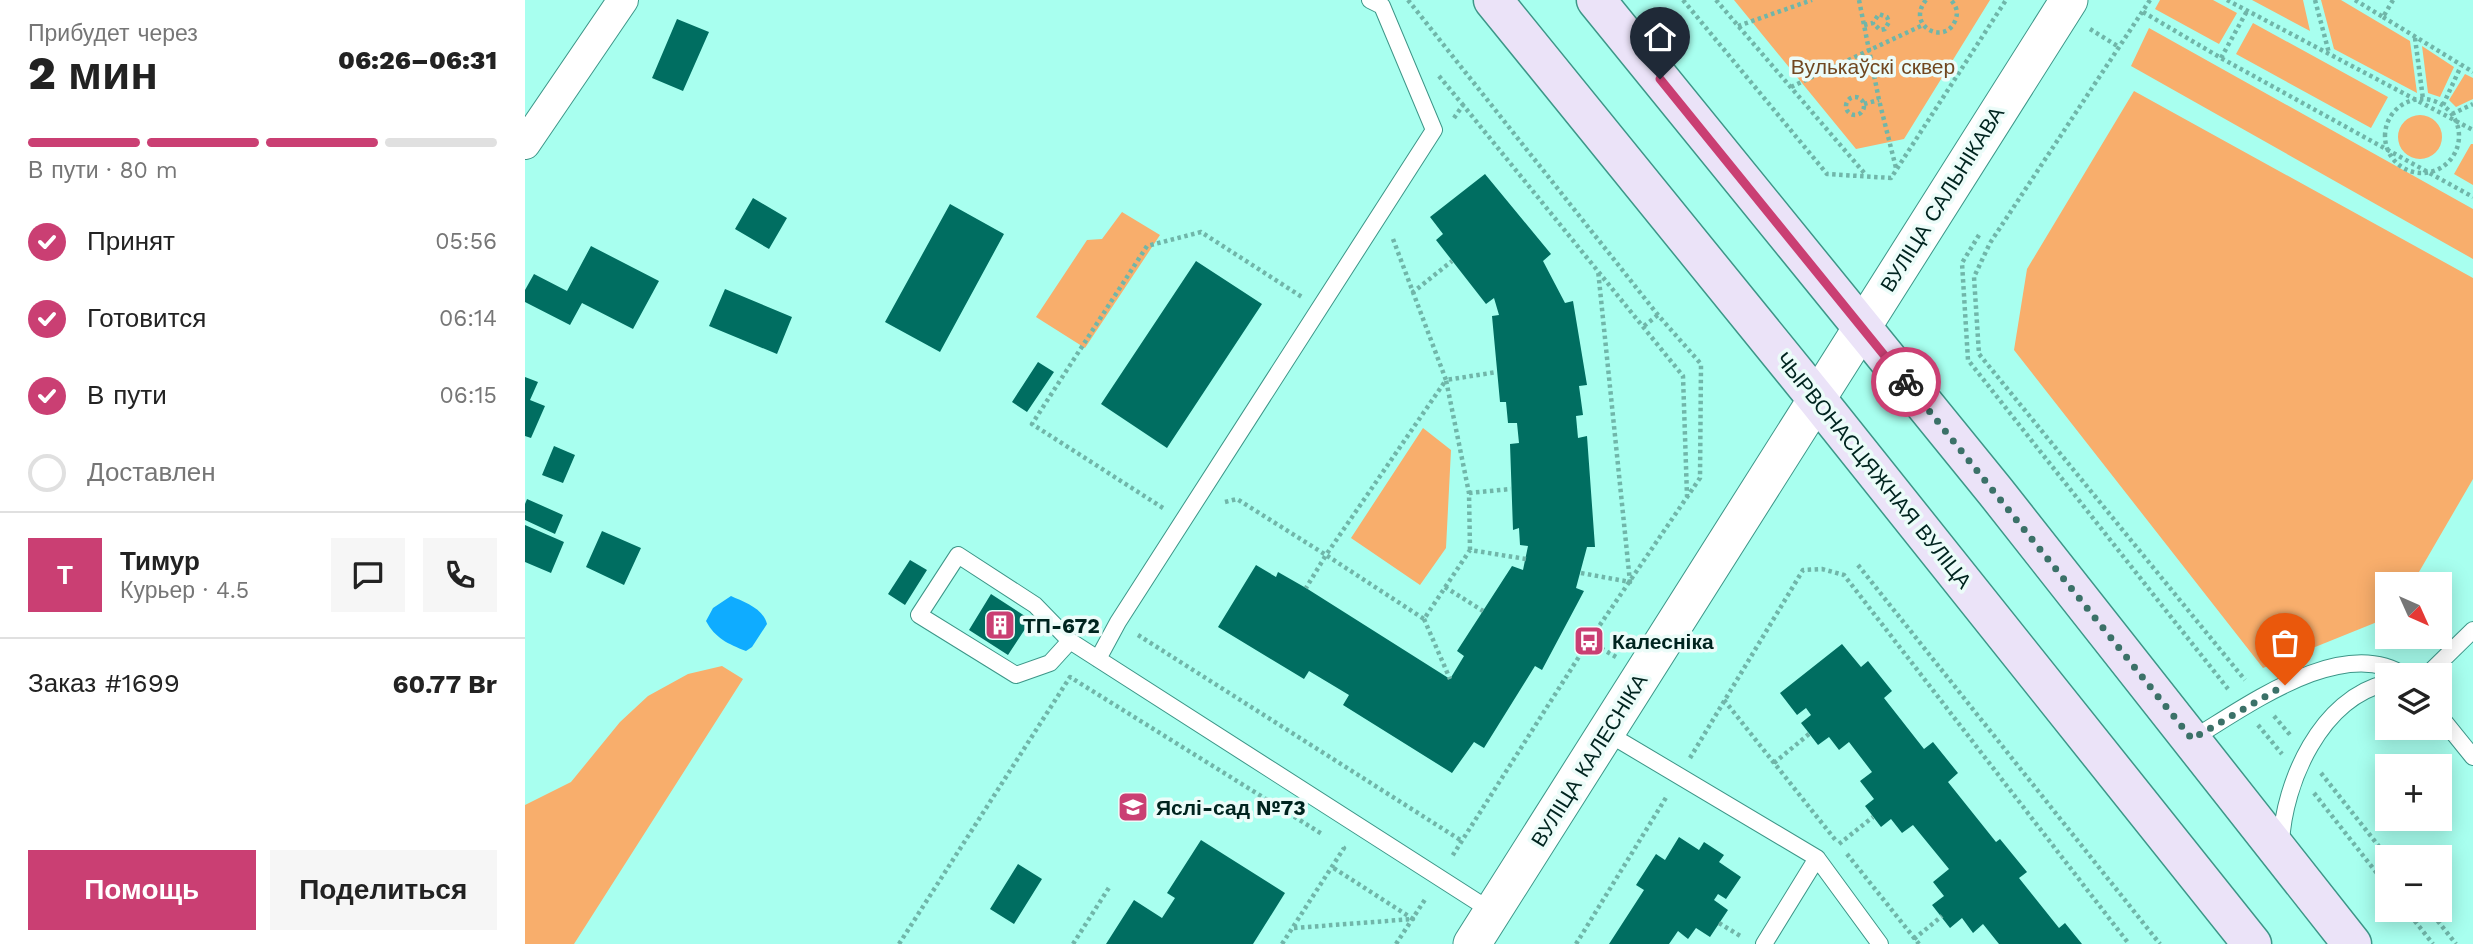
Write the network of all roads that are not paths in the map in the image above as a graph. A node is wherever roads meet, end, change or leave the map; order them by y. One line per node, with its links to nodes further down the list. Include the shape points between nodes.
1 (623, 0): 6 (street)
2 (1370, 0): 11 (lane, via 1382,6 1434,130)
3 (1493, 0): 8 (main road, ЧЫРВОНАСЦЯЖНАЯ ВУЛІЦА)
4 (1596, 0): 7 (main road)
5 (2069, 0): 7 (street, ВУЛІЦА САЛЬНІКАВА)
6 (525, 144)
7 (1861, 326): 8 (street, ВУЛІЦА САЛЬНІКАВА); 17 (main road)
8 (1816, 398): 16 (street, ВУЛІЦА КАЛЕСНІКА); 25 (main road, ЧЫРВОНАСЦЯЖНАЯ ВУЛІЦА)
9 (2473, 630): 13 (lane)
10 (1070, 641): 10 (lane, via 1035,605 958,555 919,615 1016,675 1050,663); 11 (lane)
11 (1098, 659): 21 (lane)
12 (2377, 663): 17 (lane, via 2343,664 2306,676)
13 (2439, 663)
14 (2375, 687): 19 (lane, via 2352,699 2324,727 2306,754 2284,810)
15 (2452, 731): 18 (lane)
16 (1608, 733): 20 (lane); 21 (street, ВУЛІЦА КАЛЕСНІКА)
17 (2192, 739): 19 (main road)
18 (2473, 757)
19 (2281, 853): 26 (main road)
20 (1817, 858): 23 (lane); 24 (lane)
21 (1493, 912): 22 (street, ВУЛІЦА КАЛЕСНІКА)
22 (1472, 944)
23 (1764, 944)
24 (1880, 944)
25 (2252, 944)
26 (2353, 944)

